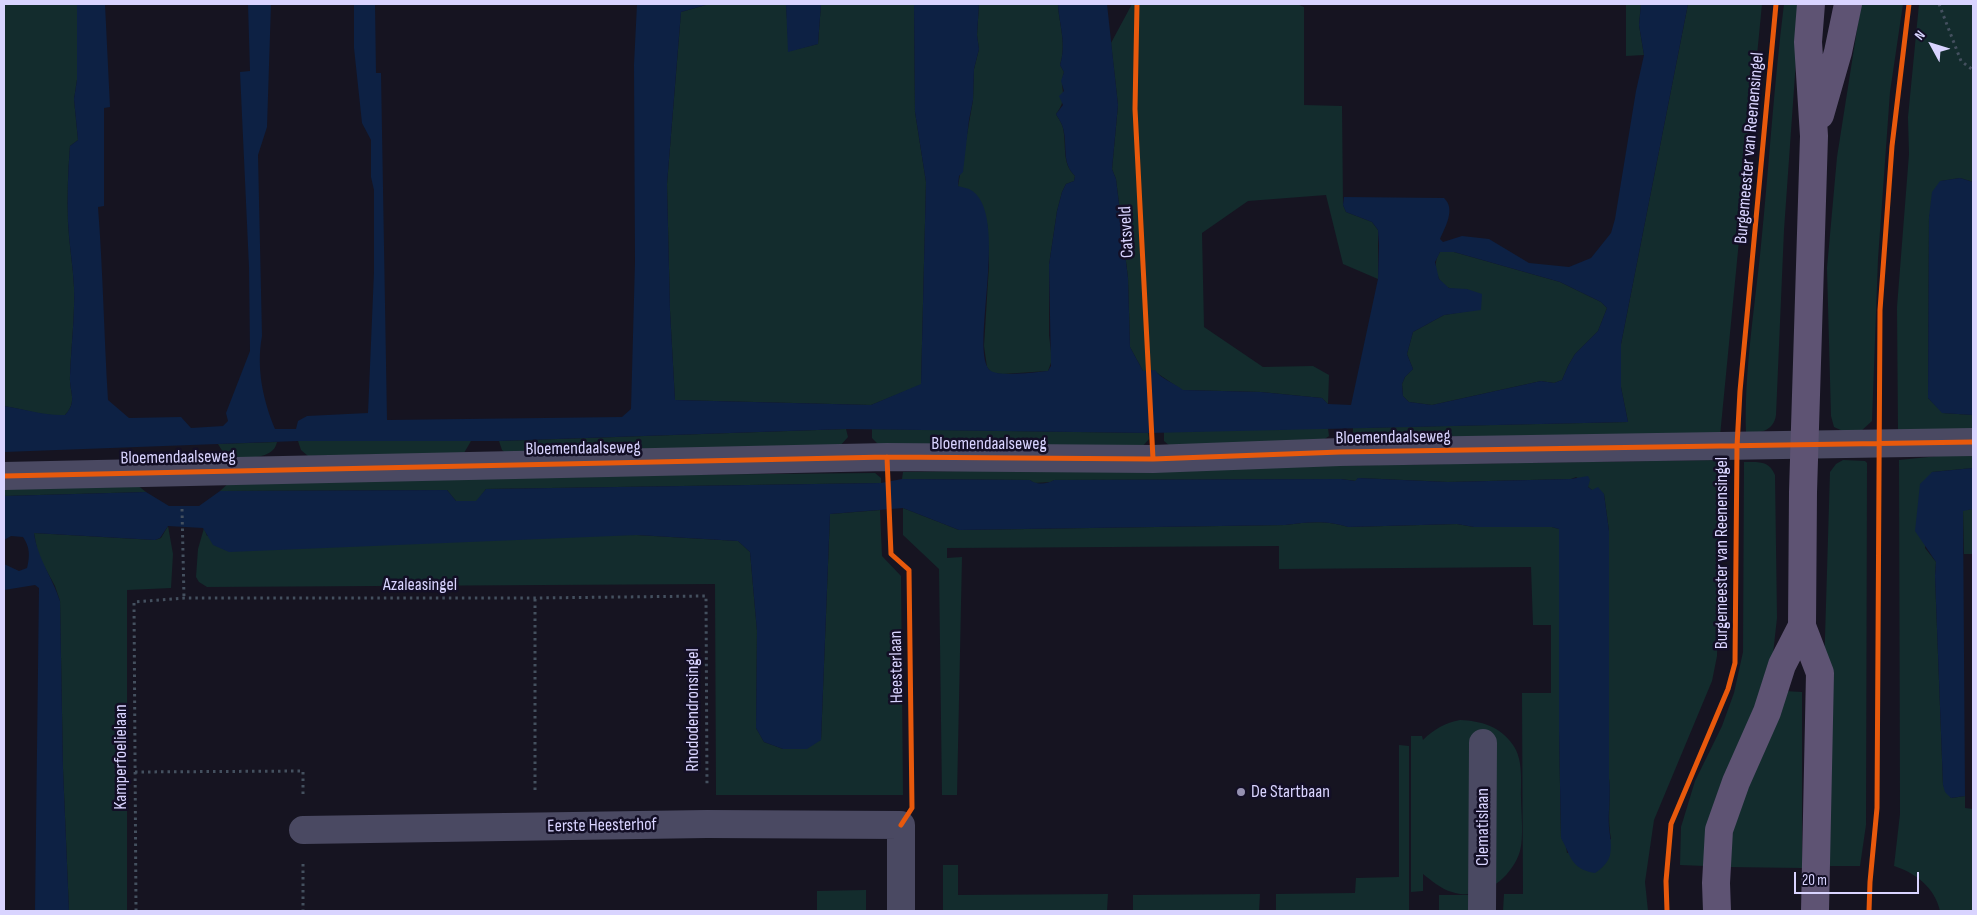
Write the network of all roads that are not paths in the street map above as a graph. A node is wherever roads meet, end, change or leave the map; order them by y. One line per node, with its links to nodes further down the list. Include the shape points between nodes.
1 (1811, 4): 3 (main road, via 1808,42)
2 (1848, 4): 3 (main road)
3 (1814, 136): 5 (main road)
4 (1973, 442): 5 (street, Bloemendaalseweg)
5 (1806, 445): 6 (street, Bloemendaalseweg, via 1340,452 1153,459 887,457); 7 (main road)
6 (4, 476)
7 (1802, 626): 12 (main road, via 1782,665 1767,712 1719,830); 13 (main road, via 1820,672)
8 (1483, 742): 11 (street, Clematislaan)
9 (303, 830): 10 (street, Eerste Heesterhof, via 707,824 901,825)
10 (901, 911)
11 (1482, 911)
12 (1717, 911)
13 (1816, 911)

